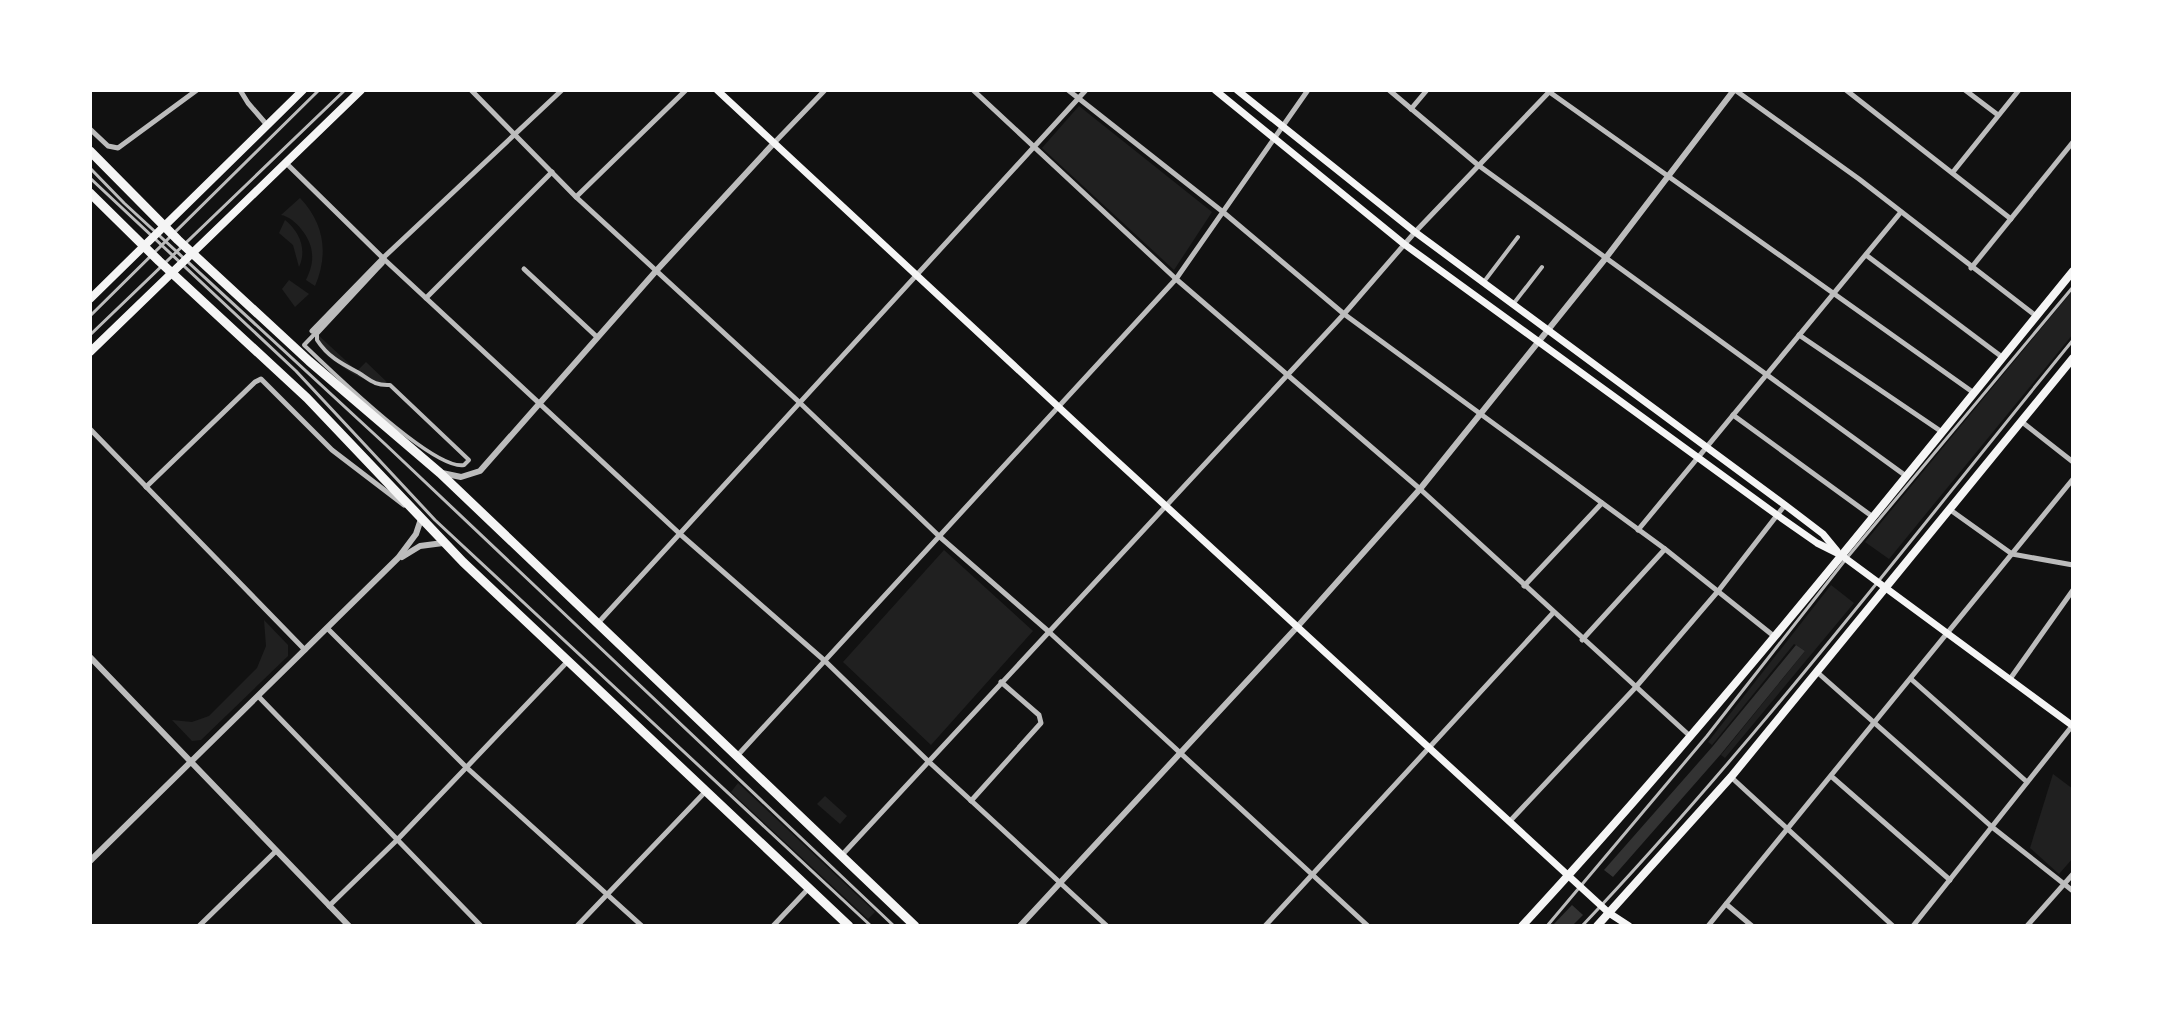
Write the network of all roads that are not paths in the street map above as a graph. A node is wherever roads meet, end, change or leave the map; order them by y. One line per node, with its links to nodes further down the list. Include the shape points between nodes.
1 (197, 90): 30 (street, via 118,148)
2 (240, 90): 28 (street)
3 (303, 90): 28 (main road)
4 (319, 90): 70 (lane)
5 (345, 90): 74 (lane)
6 (361, 90): 37 (main road)
7 (471, 90): 31 (street)
8 (562, 90): 31 (street)
9 (686, 90): 45 (street)
10 (717, 90): 34 (main road)
11 (824, 90): 34 (street)
12 (973, 90): 35 (street)
13 (1068, 90): 25 (street)
14 (1086, 90): 25 (street)
15 (1215, 90): 32 (main road)
16 (1237, 90): 29 (main road)
17 (1308, 90): 29 (street)
18 (1389, 90): 26 (street)
19 (1427, 90): 26 (street)
20 (1734, 90): 42 (street); 47 (street)
21 (1846, 90): 41 (street)
22 (1965, 90): 27 (street)
23 (2019, 90): 27 (street)
24 (1549, 91): 38 (street); 42 (street)
25 (1078, 99): 35 (street); 46 (street)
26 (1411, 109): 38 (street)
27 (1998, 115): 41 (street)
28 (267, 125): 67 (main road)
29 (1281, 127): 32 (street); 49 (main road)
30 (90, 129)
31 (515, 135): 40 (street); 53 (street)
32 (1273, 138): 46 (street); 51 (main road)
33 (2073, 142): 48 (street)
34 (774, 143): 59 (street); 61 (main road)
35 (1036, 148): 61 (street); 62 (street)
36 (90, 151): 82 (highway)
37 (286, 163): 53 (street); 79 (main road)
38 (1478, 165): 49 (street); 54 (street)
39 (90, 168): 82 (lane)
40 (552, 172): 45 (street); 66 (street)
41 (1953, 172): 48 (street)
42 (1668, 177): 54 (street); 65 (street)
43 (90, 178): 183 (lane, via 296,371 435,520)
44 (90, 193): 106 (highway, via 307,398)
45 (576, 197): 59 (street)
46 (1223, 212): 62 (street); 69 (street)
47 (1901, 212): 52 (street); 56 (street)
48 (2011, 219): 56 (street)
49 (1415, 232): 51 (street); 63 (main road)
50 (1518, 237): 63 (street)
51 (1404, 244): 69 (street); 77 (main road)
52 (1866, 255): 65 (street); 80 (street)
53 (383, 258): 66 (street); 73 (street)
54 (1605, 259): 72 (street); 84 (street)
55 (1542, 267): 68 (street)
56 (1971, 268): 71 (street)
57 (524, 269): 76 (street)
58 (378, 270): 58 (street, via 383,263 304,345 432,455 452,466 464,465 469,460 390,385 377,385 346,369 317,340)
59 (656, 271): 76 (street); 86 (street)
60 (2073, 271): 71 (main road)
61 (916, 275): 86 (street); 88 (main road)
62 (1176, 279): 83 (street); 88 (street)
63 (1483, 283): 68 (main road)
64 (2073, 287): 116 (lane)
65 (1834, 292): 75 (street); 85 (street)
66 (426, 298): 87 (street)
67 (90, 299)
68 (1513, 305): 72 (main road)
69 (1344, 314): 83 (street); 89 (street)
70 (90, 316)
71 (2036, 316): 80 (main road)
72 (1547, 330): 77 (street); 94 (main road)
73 (312, 331)
74 (90, 335)
75 (1799, 335): 84 (street); 93 (street)
76 (597, 337): 87 (street)
77 (1539, 340): 89 (street); 95 (main road)
78 (2073, 340): 119 (lane)
79 (90, 352)
80 (2002, 357): 85 (main road)
81 (2073, 358): 91 (main road)
82 (304, 363): 97 (highway); 184 (lane)
83 (1288, 373): 101 (street); 104 (street)
84 (1765, 375): 90 (street); 98 (street)
85 (1974, 393): 93 (main road)
86 (799, 402): 111 (street); 112 (street)
87 (541, 404): 97 (street, via 480,471 461,477); 111 (street)
88 (1059, 407): 104 (main road); 112 (street)
89 (1482, 415): 101 (street); 102 (street)
90 (1733, 415): 94 (street); 108 (street)
91 (2021, 422): 96 (street); 105 (main road)
92 (90, 429): 100 (street)
93 (1942, 432): 98 (main road)
94 (1706, 447): 95 (street); 103 (main road)
95 (1697, 458): 107 (main road); 110 (street)
96 (2073, 462)
97 (440, 473): 124 (highway)
98 (1906, 476): 108 (main road)
99 (2073, 479): 115 (street)
100 (146, 487): 106 (street, via 261,379 332,450); 131 (street)
101 (1420, 489): 120 (street); 125 (street)
102 (1602, 503): 110 (street); 120 (street)
103 (1785, 505): 107 (street); 116 (main road)
104 (1165, 507): 125 (main road); 127 (street)
105 (1949, 509): 115 (street); 119 (main road)
106 (411, 510): 109 (highway)
107 (1777, 515): 116 (main road); 121 (street)
108 (1873, 517): 116 (main road)
109 (421, 519): 113 (highway); 117 (street)
110 (1638, 530): 114 (street)
111 (680, 534): 124 (street); 134 (street)
112 (940, 537): 127 (street); 134 (street)
113 (444, 543): 117 (street, via 420,546); 133 (highway)
114 (1665, 549): 121 (street); 130 (street)
115 (2012, 554): 118 (street); 128 (street)
116 (1844, 557): 119 (main road); 129 (main road); 168 (lane, via 1707,736)
117 (398, 558): 126 (street)
118 (2073, 565)
119 (1881, 584): 128 (main road); 135 (main road); 173 (lane)
120 (1524, 586): 123 (street)
121 (1719, 590): 129 (street); 139 (street)
122 (2073, 590): 137 (street)
123 (1553, 613): 130 (street); 144 (street)
124 (598, 623): 146 (highway)
125 (1298, 626): 144 (main road); 145 (street)
126 (327, 628): 131 (street); 149 (street)
127 (1048, 631): 138 (street); 145 (street)
128 (1948, 633): 136 (street); 137 (main road)
129 (1775, 637): 143 (main road)
130 (1582, 640): 139 (street)
131 (305, 650): 140 (street)
132 (90, 657): 148 (street)
133 (568, 660): 149 (street); 153 (highway)
134 (825, 661): 146 (street); 147 (street)
135 (1817, 672): 141 (street); 151 (main road)
136 (1911, 679): 141 (street); 152 (street)
137 (2009, 680): 142 (main road)
138 (1001, 682): 147 (street); 154 (street, via 1039,715 1041,723)
139 (1635, 688): 143 (street); 155 (street)
140 (258, 696): 148 (street); 158 (street)
141 (1875, 722): 150 (street); 156 (street)
142 (2073, 726): 152 (street)
143 (1692, 737): 163 (main road)
144 (1430, 747): 155 (main road); 164 (street)
145 (1180, 754): 164 (street); 166 (street)
146 (736, 758): 160 (highway)
147 (928, 761): 154 (street); 160 (street)
148 (191, 762): 159 (street); 161 (street)
149 (466, 767): 158 (street); 171 (street)
150 (1831, 776): 157 (street); 165 (street)
151 (1731, 777): 157 (street); 175 (main road)
152 (2027, 782): 156 (street)
153 (706, 791): 169 (highway); 171 (street)
154 (971, 801): 166 (street)
155 (1510, 821): 163 (main road)
156 (1992, 827): 165 (street); 167 (street)
157 (1788, 829): 172 (street); 198 (street)
158 (397, 840): 174 (street); 178 (street)
159 (276, 851): 174 (street); 176 (street)
160 (840, 857): 185 (highway)
161 (90, 861)
162 (2073, 874): 167 (street)
163 (1569, 875): 168 (main road); 190 (main road)
164 (1312, 876): 188 (street); 189 (street)
165 (1950, 880): 199 (street)
166 (1060, 883): 186 (street); 187 (street)
167 (2064, 884): 170 (street); 200 (street)
168 (1580, 885): 173 (main road); 191 (lane)
169 (808, 888): 181 (street); 182 (highway)
170 (2073, 891)
171 (608, 896): 179 (street); 180 (street)
172 (1726, 904): 196 (street); 197 (street)
173 (1601, 905): 175 (main road); 192 (lane)
174 (329, 906): 177 (street)
175 (1609, 913): 193 (main road); 194 (main road); 195 (main road)
176 (199, 926)
177 (349, 926)
178 (481, 926)
179 (577, 926)
180 (642, 926)
181 (773, 926)
182 (849, 926)
183 (871, 926)
184 (894, 926)
185 (915, 926)
186 (1020, 926)
187 (1107, 926)
188 (1265, 926)
189 (1368, 926)
190 (1522, 926)
191 (1547, 926)
192 (1582, 926)
193 (1597, 926)
194 (1620, 926)
195 (1629, 926)
196 (1708, 926)
197 (1752, 926)
198 (1893, 926)
199 (1913, 926)
200 (2027, 926)

